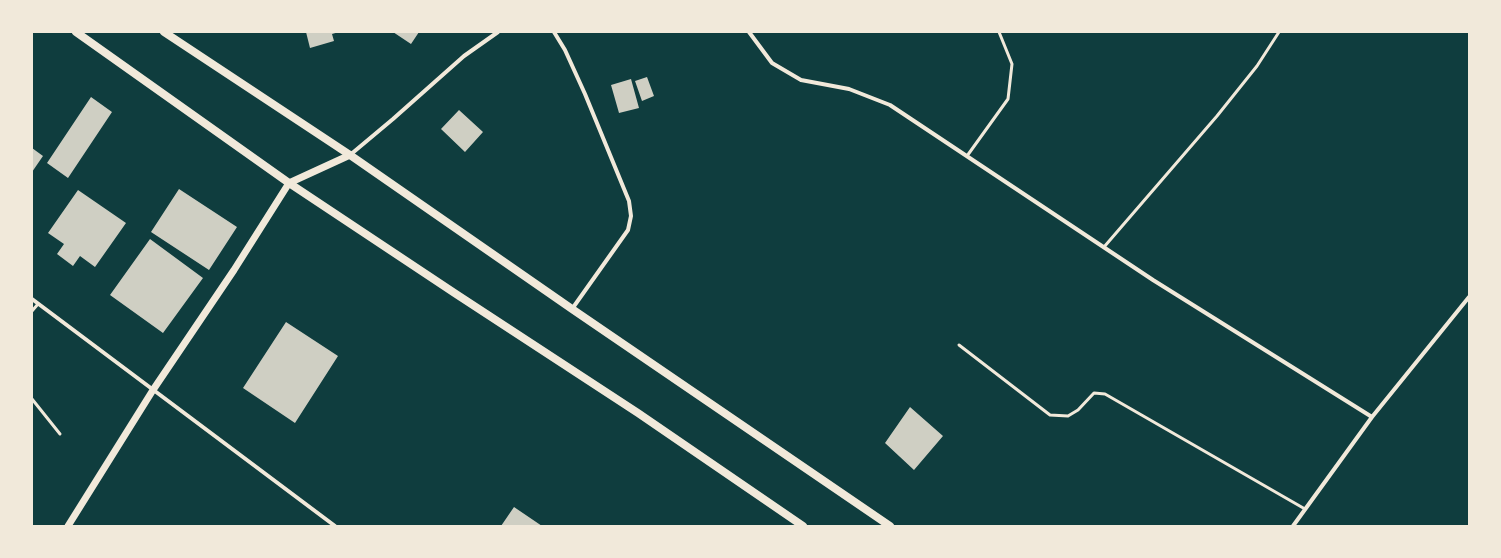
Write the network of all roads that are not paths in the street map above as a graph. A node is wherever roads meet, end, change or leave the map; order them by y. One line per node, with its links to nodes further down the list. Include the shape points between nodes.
1 (76, 32): 10 (main road)
2 (164, 32): 8 (main road)
3 (498, 32): 8 (street, via 464,56)
4 (554, 32): 15 (street, via 566,50 585,94 629,201 631,216 628,230)
5 (749, 32): 9 (street, via 772,64 801,80 849,89 890,105)
6 (999, 32): 9 (lane, via 1012,64 1008,99)
7 (1279, 32): 11 (lane, via 1257,66 1217,116)
8 (350, 155): 10 (street); 15 (main road)
9 (967, 156): 11 (street)
10 (289, 183): 18 (street); 25 (main road, via 638,413)
11 (1104, 247): 20 (street)
12 (1469, 297): 20 (street)
13 (32, 299): 14 (street)
14 (38, 304): 16 (lane); 18 (street)
15 (572, 309): 26 (main road)
16 (32, 311)
17 (959, 345): 22 (lane, via 1050,415 1068,416 1094,394 1106,394)
18 (153, 390): 23 (street); 24 (street)
19 (32, 399): 21 (lane)
20 (1372, 417): 22 (street)
21 (60, 434)
22 (1305, 509): 27 (street)
23 (68, 526)
24 (335, 526)
25 (803, 526)
26 (890, 526)
27 (1294, 526)

